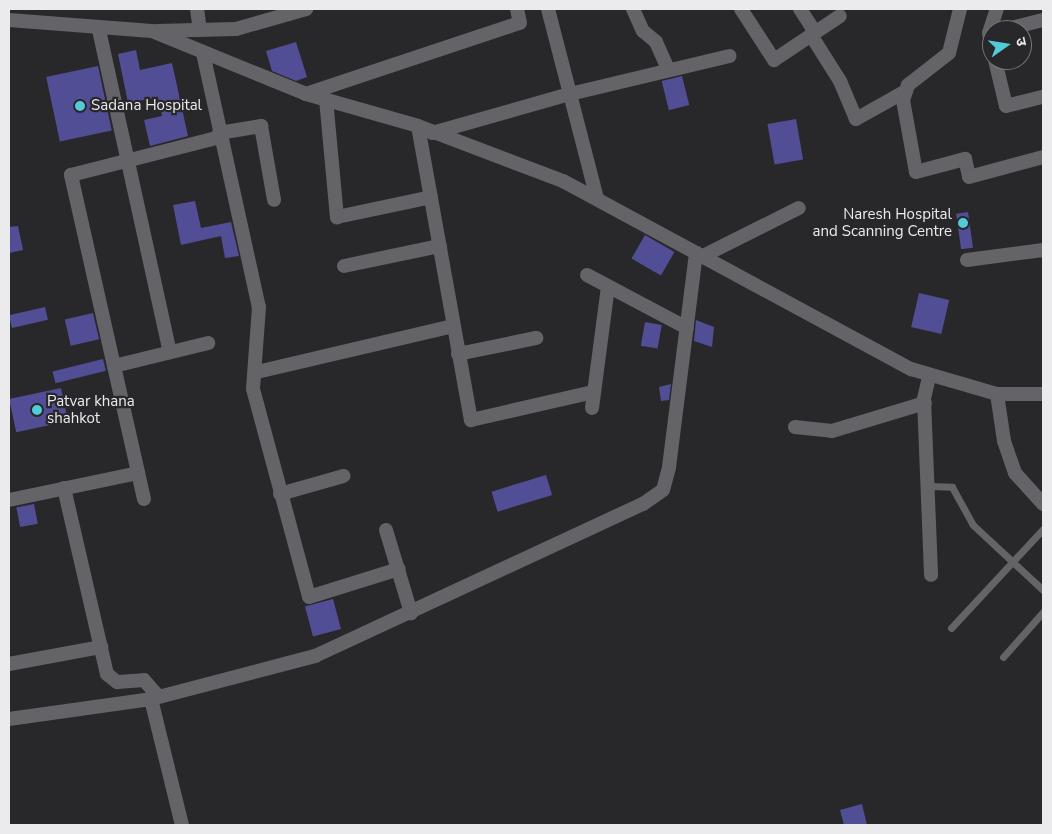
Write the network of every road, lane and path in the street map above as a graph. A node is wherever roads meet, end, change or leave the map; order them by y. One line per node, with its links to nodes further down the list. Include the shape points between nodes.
1 (196, 9): 12 (street)
2 (306, 9): 12 (street, via 236,29)
3 (517, 9): 20 (street, via 520,23)
4 (548, 9): 21 (street)
5 (633, 9): 17 (street, via 643,31 656,42)
6 (741, 9): 14 (street, via 774,60)
7 (800, 9): 14 (street)
8 (960, 9): 19 (street, via 949,53)
9 (840, 16): 14 (street)
10 (9, 20): 11 (street)
11 (99, 30): 13 (street); 28 (street)
12 (200, 30): 13 (street)
13 (152, 32): 15 (street)
14 (813, 33): 19 (street, via 840,81 856,119)
15 (203, 53): 20 (street); 26 (street)
16 (730, 56): 17 (street)
17 (668, 69): 21 (street)
18 (997, 70): 22 (street, via 1006,106)
19 (906, 91): 27 (street, via 903,100 916,172 965,159 969,177)
20 (306, 94): 23 (street)
21 (570, 94): 25 (street); 30 (street)
22 (1043, 97)
23 (326, 99): 24 (street); 29 (street, via 336,217)
24 (418, 126): 25 (street); 29 (street)
25 (432, 133): 30 (street, via 519,163)
26 (220, 135): 28 (street); 31 (street, via 261,126); 47 (street, via 259,307)
27 (1043, 157)
28 (128, 162): 44 (street); 46 (street, via 71,175)
29 (431, 197): 33 (street)
30 (597, 198): 35 (street)
31 (274, 200)
32 (799, 208): 35 (street)
33 (440, 246): 37 (street); 40 (street)
34 (1043, 250): 36 (street)
35 (699, 255): 41 (street); 48 (street)
36 (967, 260)
37 (344, 266)
38 (587, 275): 39 (street)
39 (608, 286): 41 (street); 49 (street)
40 (452, 326): 45 (street); 47 (street)
41 (687, 328): 70 (street, via 663,490 643,504)
42 (536, 338): 45 (street)
43 (208, 343): 44 (street)
44 (170, 352): 46 (street)
45 (458, 354): 49 (street, via 471,420)
46 (114, 366): 55 (street)
47 (257, 372): 59 (street, via 253,388)
48 (929, 377): 50 (street); 52 (street)
49 (594, 392): 53 (street)
50 (997, 394): 51 (street); 62 (street, via 1004,441 1015,473)
51 (1043, 394)
52 (925, 404): 54 (street, via 832,431); 57 (street)
53 (592, 408)
54 (795, 427)
55 (138, 473): 58 (street); 60 (street)
56 (342, 476): 59 (street)
57 (930, 486): 65 (lane, via 952,487 973,525); 67 (street)
58 (64, 488): 61 (street); 72 (street)
59 (280, 494): 66 (street, via 309,596)
60 (144, 498)
61 (9, 500)
62 (1043, 504)
63 (1043, 529): 65 (lane)
64 (386, 530): 66 (street)
65 (1012, 564): 68 (lane); 71 (lane)
66 (399, 569): 70 (street)
67 (931, 575)
68 (1043, 590)
69 (1043, 612): 73 (lane)
70 (411, 613): 75 (street, via 315,656)
71 (951, 628)
72 (101, 647): 74 (street); 75 (street, via 107,674 117,682 144,680)
73 (1003, 657)
74 (9, 664)
75 (154, 698): 76 (street); 77 (street)
76 (9, 719)
77 (182, 825)

